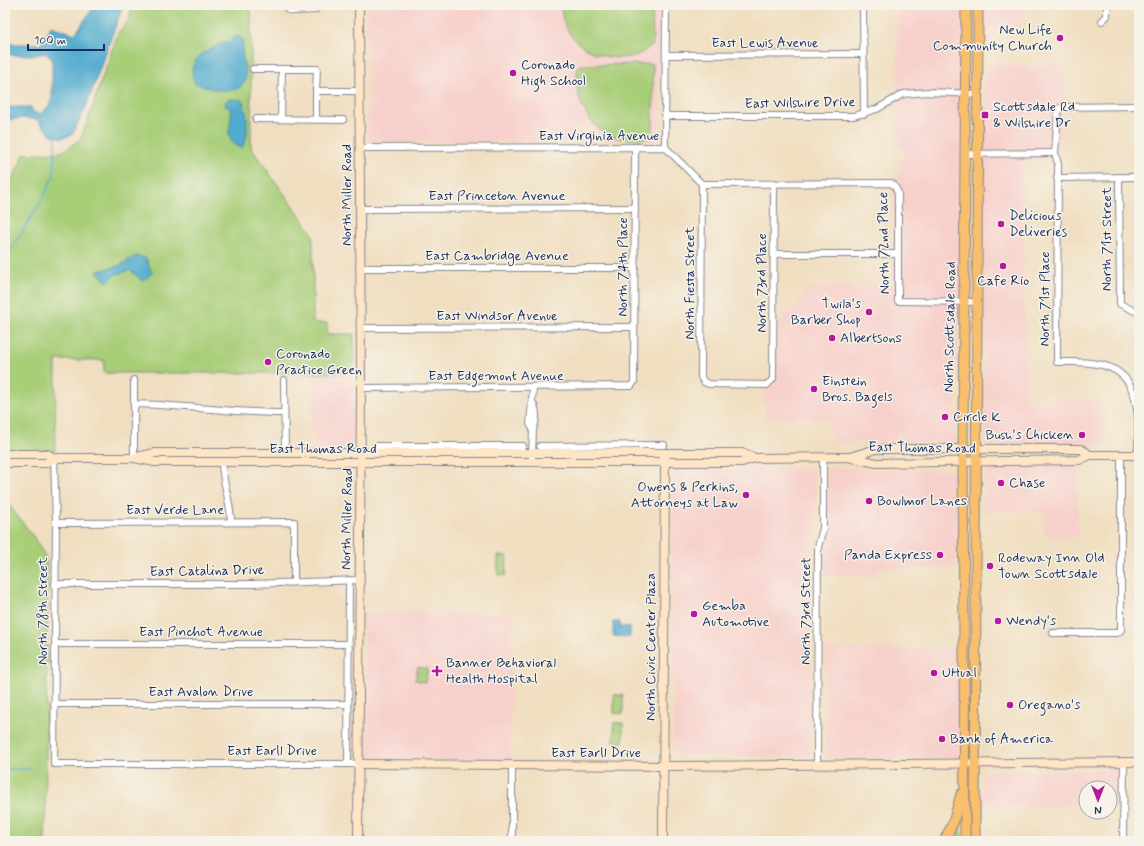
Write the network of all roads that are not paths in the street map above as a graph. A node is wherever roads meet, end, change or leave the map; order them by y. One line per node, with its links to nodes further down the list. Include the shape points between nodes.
1 (319, 5): 8 (street, via 315,10 291,11)
2 (359, 5): 15 (street, North Miller Road)
3 (666, 5): 11 (street)
4 (863, 5): 10 (street)
5 (966, 5): 16 (main road, North Scottsdale Road)
6 (978, 5): 17 (main road, North Scottsdale Road)
7 (1107, 5): 9 (street, via 1107,16)
8 (286, 7)
9 (1102, 21)
10 (863, 54): 11 (street, East Lewis Avenue); 19 (street)
11 (666, 55): 20 (street)
12 (253, 69): 13 (street)
13 (282, 69): 14 (street, via 316,69); 22 (street)
14 (316, 91): 15 (street); 23 (street)
15 (359, 91): 26 (street, North Miller Road)
16 (966, 92): 17 (street, East Wilshire Drive); 19 (street, East Wilshire Drive, via 903,94); 29 (main road, North Scottsdale Road)
17 (977, 94): 30 (main road, North Scottsdale Road)
18 (1139, 106): 28 (street, North 71st Place, via 1062,106 1058,109)
19 (864, 114): 20 (street, East Wilshire Drive)
20 (666, 116): 25 (street)
21 (256, 119): 22 (street)
22 (281, 119): 23 (street)
23 (316, 120): 24 (street)
24 (343, 120)
25 (665, 147): 27 (street, East Virginia Avenue); 35 (street, East Virginia Avenue)
26 (360, 148): 27 (street, East Virginia Avenue); 37 (street, North Miller Road)
27 (635, 148): 36 (street, North 74th Place)
28 (1055, 153): 30 (street); 33 (street, North 71st Place, via 1058,164)
29 (966, 154): 30 (street); 42 (main road, North Scottsdale Road)
30 (977, 154): 43 (main road, North Scottsdale Road)
31 (1119, 177): 32 (street); 33 (street); 44 (street, North 71st Street, via 1120,304)
32 (1139, 177)
33 (1057, 178): 70 (street, North 71st Place, via 1057,362 1098,364 1109,367 1126,380 1132,389 1138,410)
34 (774, 183): 35 (street); 38 (street, North 73rd Place); 39 (street, North 72nd Place, via 894,185 898,193)
35 (702, 184): 51 (street, North Fiesta Street, via 702,377 704,382 709,384)
36 (635, 208): 37 (street, East Princeton Avenue); 41 (street, North 74th Place)
37 (359, 209): 40 (street, North Miller Road)
38 (774, 254): 39 (street); 51 (street, North 73rd Place)
39 (897, 254): 42 (street, North 72nd Place, via 898,301)
40 (359, 268): 41 (street, East Cambridge Avenue); 46 (street, North Miller Road)
41 (635, 268): 45 (street, North 74th Place)
42 (965, 302): 43 (street); 47 (main road, North Scottsdale Road)
43 (977, 302): 48 (main road, North Scottsdale Road)
44 (1139, 313)
45 (634, 327): 46 (street, East Windsor Avenue); 52 (street, North 74th Place, via 634,382)
46 (360, 328): 53 (street, North Miller Road)
47 (964, 332): 48 (main road); 60 (main road, North Scottsdale Road)
48 (977, 332): 61 (main road, North Scottsdale Road)
49 (134, 380): 55 (street)
50 (284, 380): 56 (street)
51 (771, 383)
52 (631, 386): 54 (street, East Edgemont Avenue)
53 (361, 388): 54 (street, East Edgemont Avenue); 76 (street, North Miller Road)
54 (533, 388): 71 (street, via 530,414)
55 (134, 404): 56 (street); 75 (street)
56 (284, 413): 63 (street)
57 (376, 446): 62 (street, East Thomas Road)
58 (523, 446): 64 (street, East Thomas Road)
59 (540, 446): 65 (street, East Thomas Road)
60 (963, 449): 61 (street, East Thomas Road); 73 (street, East Thomas Road, via 876,449); 78 (main road, North Scottsdale Road)
61 (978, 449): 68 (street, East Thomas Road, via 1081,449); 79 (main road, North Scottsdale Road)
62 (410, 450): 64 (street, East Thomas Road); 76 (street, East Thomas Road)
63 (284, 453): 75 (street, East Thomas Road, via 155,453); 76 (street, East Thomas Road)
64 (512, 453): 71 (street, East Thomas Road); 76 (street, East Thomas Road)
65 (554, 453): 66 (street, East Thomas Road); 66 (street, East Thomas Road, via 625,449); 71 (street, East Thomas Road)
66 (664, 453): 72 (street, East Thomas Road, via 742,453 755,458); 101 (street, North Civic Center Plaza)
67 (5, 454): 74 (street, East Thomas Road, via 47,454)
68 (1090, 455): 69 (street, East Thomas Road); 79 (street, East Thomas Road, via 1079,460)
69 (1121, 455): 70 (street, East Thomas Road); 87 (street, via 1120,630 1117,633)
70 (1138, 455)
71 (532, 457)
72 (824, 457): 73 (street, East Thomas Road); 99 (street, North 73rd Street, via 823,528 818,547)
73 (848, 457): 78 (street, East Thomas Road, via 877,463)
74 (54, 458): 75 (street, East Thomas Road); 80 (street, East Thomas Road, via 46,462); 82 (street, North 78th Street)
75 (134, 458): 77 (street, East Thomas Road, via 155,462)
76 (361, 458): 77 (street, East Thomas Road); 84 (street, North Miller Road)
77 (222, 462): 81 (street)
78 (963, 462): 79 (street, East Thomas Road); 100 (main road, North Scottsdale Road)
79 (978, 462): 97 (main road, North Scottsdale Road)
80 (5, 463)
81 (231, 522): 82 (street, East Verde Lane); 85 (street, East Verde Lane, via 294,522)
82 (56, 523): 86 (street, North 78th Street)
83 (349, 580): 84 (street, East Catalina Drive); 85 (street, East Catalina Drive); 89 (street, North Miller Road)
84 (360, 580): 96 (street, North Miller Road)
85 (294, 582): 86 (street, East Catalina Drive)
86 (55, 584): 88 (street, North 78th Street)
87 (1053, 633)
88 (55, 644): 89 (street, East Pinchot Avenue); 90 (street, North 78th Street)
89 (348, 644): 91 (street, North Miller Road)
90 (54, 704): 91 (street, East Avalon Drive); 94 (street, North 78th Street)
91 (347, 704): 95 (street, North Miller Road)
92 (1124, 762): 93 (street, East Earll Drive); 97 (street, East Earll Drive); 109 (street)
93 (1139, 762)
94 (54, 764): 95 (street, East Earll Drive)
95 (348, 764): 96 (street, East Earll Drive)
96 (359, 764): 98 (street, East Earll Drive); 103 (street, North Miller Road)
97 (975, 764): 100 (street, East Earll Drive); 108 (main road, North Scottsdale Road)
98 (512, 765): 101 (street, East Earll Drive); 104 (street)
99 (817, 765): 100 (street, East Earll Drive); 101 (street, East Earll Drive)
100 (964, 765): 102 (main road, North Scottsdale Road)
101 (664, 766): 105 (street, North Civic Center Plaza)
102 (964, 775): 106 (main road, via 956,815); 107 (main road, North Scottsdale Road)
103 (358, 841)
104 (512, 841)
105 (663, 841)
106 (944, 841)
107 (965, 841)
108 (975, 841)
109 (1123, 841)

